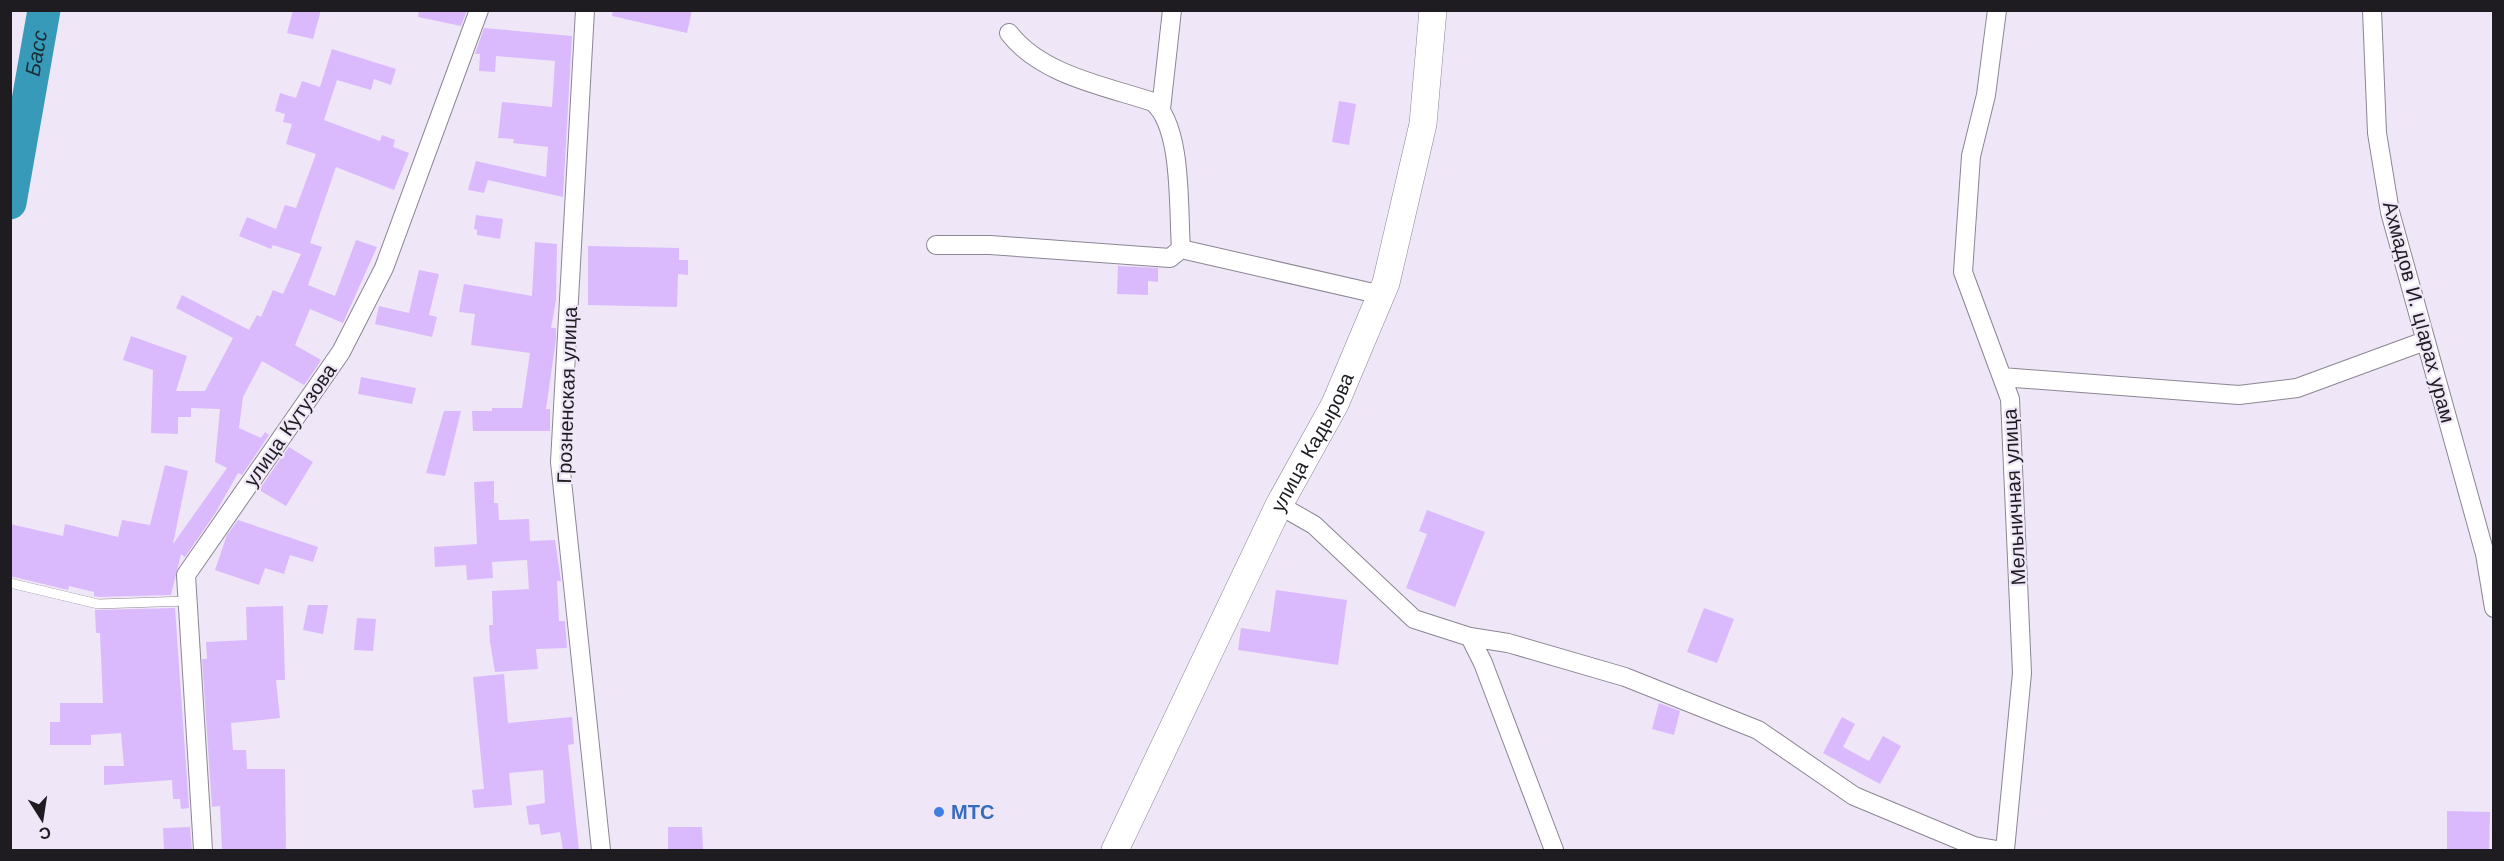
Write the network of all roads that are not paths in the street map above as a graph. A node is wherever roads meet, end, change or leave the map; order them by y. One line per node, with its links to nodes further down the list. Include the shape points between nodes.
1 (479, 10): 17 (street, улица Кутузова, via 384,268 341,352 186,574)
2 (585, 10): 21 (street, Грозненская улица, via 561,462)
3 (1172, 10): 8 (street)
4 (1433, 10): 11 (street, улица Кадырова, via 1424,124)
5 (1998, 10): 13 (street, Мельничная улица, via 1986,95 1971,156 1963,272)
6 (2372, 10): 12 (street, Ахмадов И. цIарах урам, via 2377,133 2390,212)
7 (1009, 33): 8 (street, via 1021,49 1065,73 1153,102)
8 (1161, 109): 10 (street, via 1174,136)
9 (936, 245): 10 (street, via 1170,258)
10 (1181, 249): 11 (street)
11 (1382, 295): 14 (street, улица Кадырова, via 1335,404)
12 (2426, 341): 13 (street, via 2297,387 2239,395); 15 (street, Ахмадов И. цIарах урам)
13 (2002, 377): 25 (street, Мельничная улица, via 2010,399 2022,673)
14 (1279, 505): 19 (street, via 1314,525 1414,619); 22 (street, улица Кадырова)
15 (2489, 553): 18 (street, Ахмадов И. цIарах урам)
16 (10, 583): 17 (lane, via 99,604)
17 (187, 601): 20 (street, улица Кутузова)
18 (2493, 609)
19 (1470, 637): 23 (street); 24 (street, via 1508,643 1625,677 1758,730 1854,796 1974,846)
20 (203, 850)
21 (601, 850)
22 (1115, 850)
23 (1554, 850)
24 (1997, 850)
25 (2005, 850)

